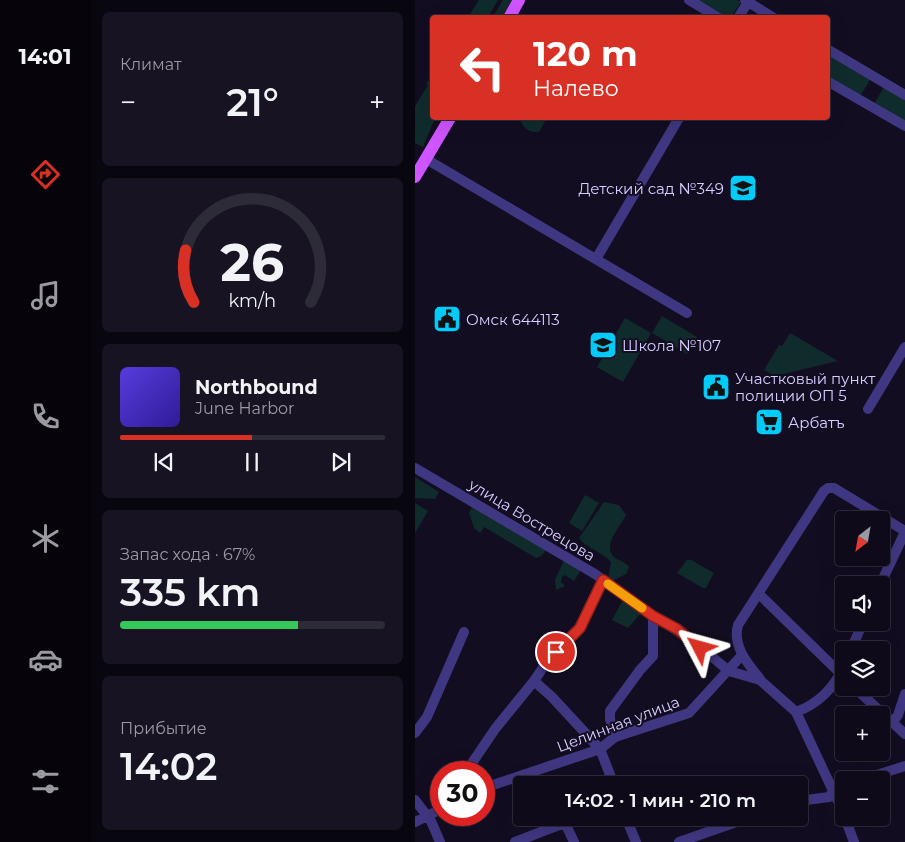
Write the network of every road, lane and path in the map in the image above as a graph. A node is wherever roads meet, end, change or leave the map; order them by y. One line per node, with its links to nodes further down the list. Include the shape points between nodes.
1 (519, 0): 4 (main road)
2 (689, 0): 5 (street)
3 (746, 1): 6 (street); 7 (street)
4 (511, 15)
5 (714, 15)
6 (739, 15)
7 (770, 15)
8 (830, 51): 10 (street)
9 (830, 83): 13 (street)
10 (905, 95)
11 (449, 120): 14 (main road)
12 (678, 120): 16 (street)
13 (905, 126)
14 (426, 159): 15 (main road); 16 (street)
15 (415, 177)
16 (596, 259): 17 (street)
17 (687, 313)
18 (905, 347): 19 (street)
19 (868, 410)
20 (415, 468): 23 (street, улица Вострецова)
21 (905, 531): 22 (street); 24 (street, via 834,488 828,488)
22 (884, 576)
23 (603, 580): 25 (street, улица Вострецова); 31 (street, via 577,632 550,656)
24 (759, 594): 27 (street, via 737,630); 28 (street)
25 (653, 616): 29 (street, улица Вострецова, via 688,637); 39 (street, via 653,656 610,711)
26 (464, 632): 37 (street, via 431,709)
27 (742, 655): 29 (street, Целинная улица); 30 (street)
28 (835, 665)
29 (729, 671): 30 (street); 39 (street, Целинная улица, via 689,714)
30 (760, 680): 35 (street)
31 (534, 681): 40 (street); 41 (street, via 495,729)
32 (835, 681): 35 (street, via 816,703)
33 (905, 694): 36 (street)
34 (864, 696): 36 (street)
35 (796, 712): 45 (street)
36 (893, 723): 38 (street)
37 (415, 733)
38 (905, 734)
39 (615, 737): 40 (street, Целинная улица)
40 (600, 749): 44 (street); 46 (street, Целинная улица)
41 (474, 761)
42 (905, 766): 43 (street)
43 (889, 771)
44 (610, 776)
45 (835, 782)
46 (495, 784)
47 (835, 792): 49 (street, via 829,797)
48 (415, 800): 51 (street)
49 (808, 800)
50 (430, 814): 51 (street)
51 (427, 816): 52 (street); 56 (street)
52 (415, 822)
53 (629, 826): 59 (street)
54 (725, 826): 60 (street)
55 (848, 826): 61 (street)
56 (437, 842)
57 (515, 842): 58 (street, via 559,825 566,825)
58 (573, 842)
59 (636, 842)
60 (679, 842)
61 (854, 842)

